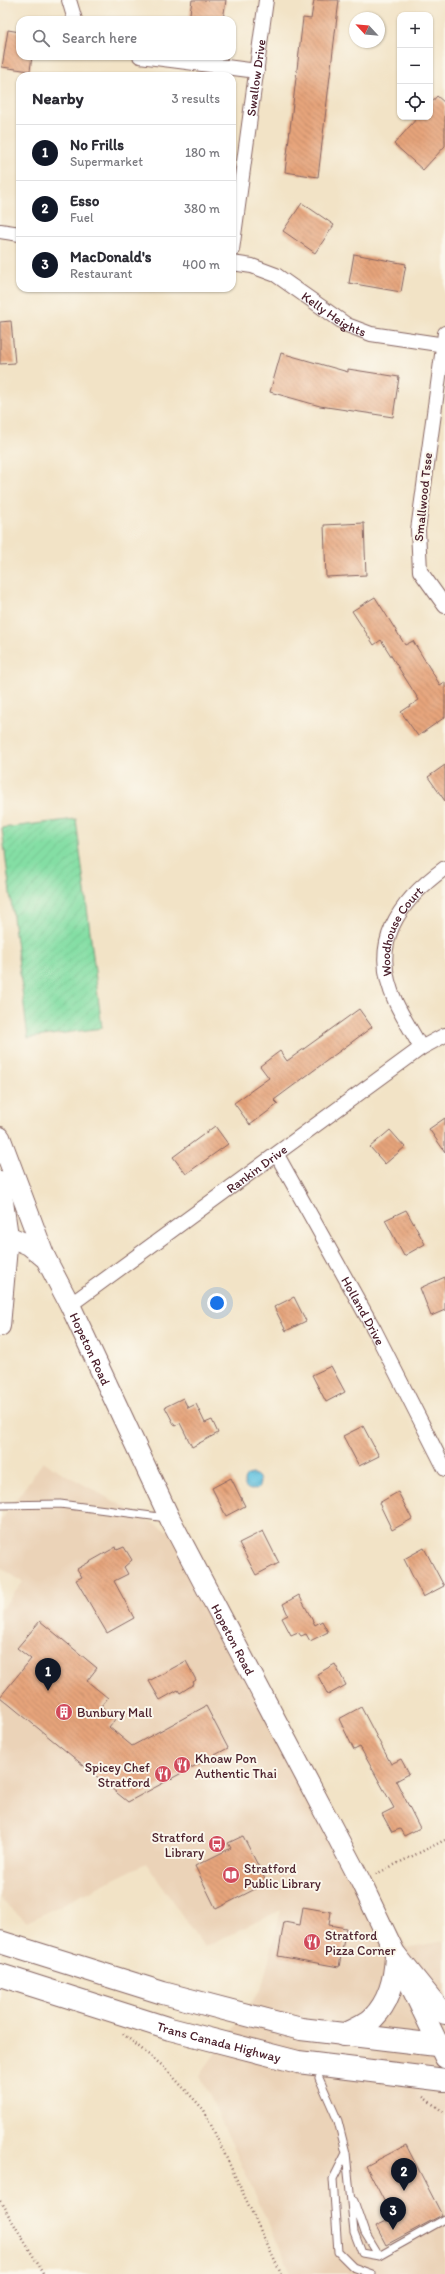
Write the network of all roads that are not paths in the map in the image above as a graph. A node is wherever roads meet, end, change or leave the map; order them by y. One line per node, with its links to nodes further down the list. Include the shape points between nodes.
1 (69, 0): 3 (street)
2 (266, 0): 5 (street, Swallow Drive)
3 (74, 16)
4 (171, 60): 5 (street)
5 (257, 71): 6 (street, Swallow Drive)
6 (236, 221)
7 (0, 231): 8 (street)
8 (16, 233)
9 (236, 264): 10 (street, Kelly Heights, via 252,266 276,275 347,325 371,334)
10 (444, 341): 11 (street, Smallwood Tsse, via 418,530 418,550 420,571)
11 (445, 606)
12 (445, 868): 14 (street, Woodhouse Court, via 424,883 399,911 386,943 386,972 395,1002)
13 (445, 1035): 14 (street, Rankin Drive)
14 (421, 1048): 16 (street, Rankin Drive)
15 (0, 1137): 19 (main road)
16 (277, 1155): 20 (street, Rankin Drive); 22 (street, Holland Drive, via 371,1324)
17 (0, 1181): 18 (main road)
18 (8, 1236): 19 (main road, Hopeton Road, via 29,1245); 21 (main road)
19 (46, 1259): 20 (main road, Hopeton Road)
20 (70, 1305): 24 (main road, Hopeton Road)
21 (0, 1326)
22 (445, 1469)
23 (0, 1505): 24 (lane, via 60,1504)
24 (170, 1519): 26 (main road, Hopeton Road, via 361,1882)
25 (0, 1942): 29 (highway, via 170,1995 301,2030)
26 (396, 1956): 28 (highway, via 437,2007); 29 (highway, via 395,1977 386,2001 373,2019); 30 (main road, Hopeton Road)
27 (0, 1975): 32 (highway, Trans Canada Highway, via 170,2029 298,2062)
28 (445, 2013)
29 (343, 2035): 30 (highway)
30 (443, 2050)
31 (319, 2078): 33 (lane, via 338,2121)
32 (445, 2080)
33 (346, 2153): 34 (lane); 37 (lane, via 333,2179 338,2252 354,2267)
34 (350, 2189): 36 (lane, via 365,2233); 36 (lane, via 354,2232 362,2253)
35 (445, 2219): 36 (lane)
36 (379, 2256)
37 (372, 2274)

